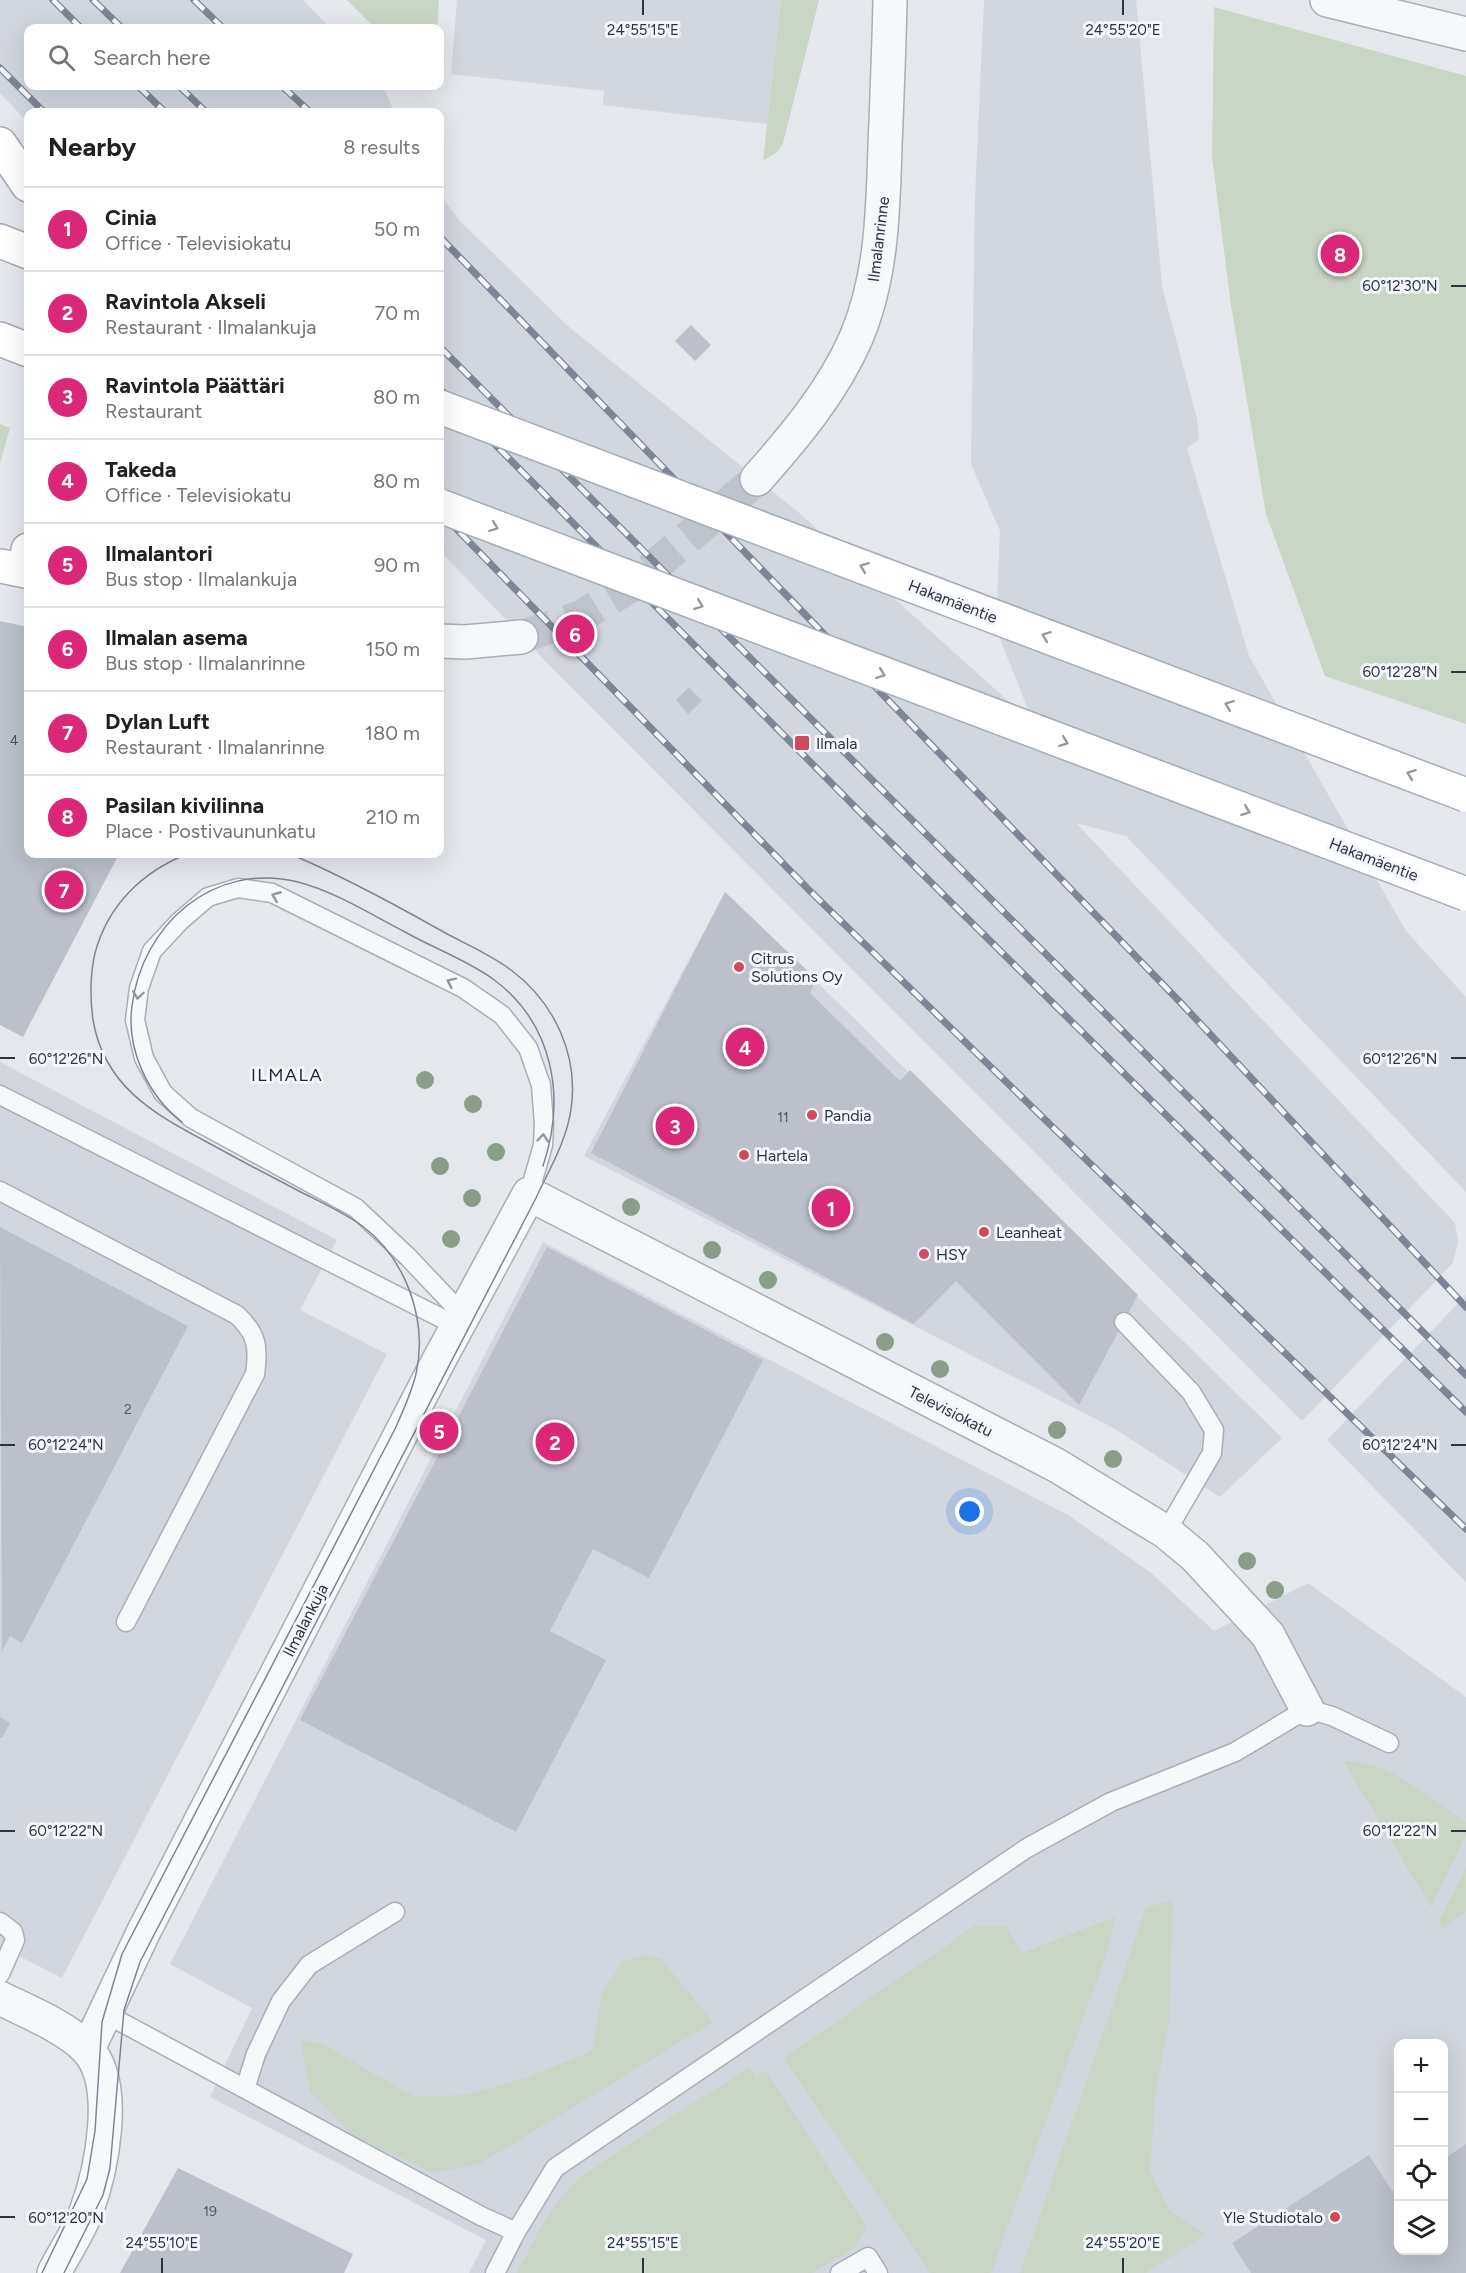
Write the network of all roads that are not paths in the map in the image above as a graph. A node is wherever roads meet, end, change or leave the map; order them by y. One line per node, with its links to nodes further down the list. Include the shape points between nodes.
1 (890, 0): 12 (street, Ilmalanrinne, via 883,212 869,299 834,381)
2 (1328, 0): 3 (street)
3 (1422, 10): 4 (street)
4 (1466, 34)
5 (0, 144): 6 (main road)
6 (24, 178)
7 (0, 241): 8 (main road)
8 (24, 250)
9 (0, 339): 10 (main road)
10 (24, 348)
11 (444, 409): 16 (main road, Hakamäentie, one-way to 11, bridge)
12 (757, 478)
13 (444, 509): 17 (main road, Hakamäentie, one-way to 17, bridge)
14 (521, 637): 15 (street)
15 (444, 641)
16 (1466, 795)
17 (1466, 894)
18 (0, 1095): 21 (lane)
19 (0, 1191): 24 (lane, via 237,1315 251,1328 256,1341 255,1374)
20 (529, 1194): 21 (street, Ilmalankuja); 21 (lane, one-way to 21, via 543,1145 541,1085 528,1048 502,1015 464,988 272,893 238,888 208,897 152,951 139,988 135,1020 144,1058 163,1093 191,1118 356,1208 414,1263); 23 (street, Televisiokatu, via 1056,1465)
21 (460, 1320): 31 (street, Ilmalankuja, via 144,1931)
22 (1124, 1322): 23 (lane, via 1191,1392 1214,1430 1212,1454)
23 (1166, 1532): 25 (street, Televisiokatu, via 1195,1556 1268,1635)
24 (126, 1622)
25 (1307, 1709): 26 (lane, via 1332,1716); 34 (lane, via 1234,1752 1111,1802 1027,1848 555,2168)
26 (1389, 1743)
27 (395, 1912): 33 (lane, via 309,1965 281,2001 256,2054)
28 (0, 1922): 29 (lane, via 15,1940)
29 (0, 1974)
30 (0, 1998): 32 (street)
31 (106, 2014): 32 (street, Ilmalankuja); 33 (lane)
32 (88, 2049): 35 (street, via 106,2097 96,2179 86,2213)
33 (245, 2089): 34 (lane)
34 (516, 2232): 36 (lane)
35 (54, 2273)
36 (495, 2273)
37 (840, 2273): 38 (lane, via 868,2257)
38 (878, 2273)

